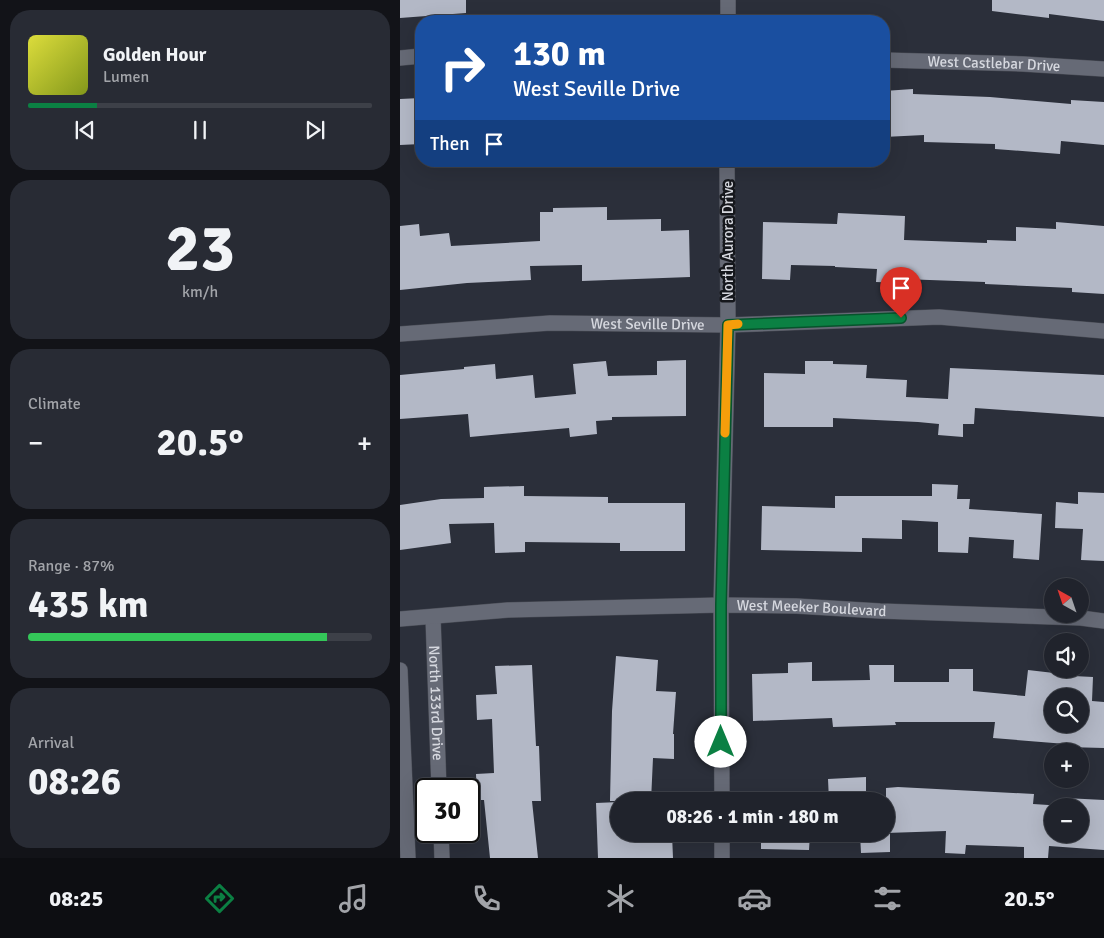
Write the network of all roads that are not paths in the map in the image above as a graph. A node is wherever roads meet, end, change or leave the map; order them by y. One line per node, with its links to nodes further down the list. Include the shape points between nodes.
1 (728, 0): 2 (street)
2 (728, 15)
3 (415, 57): 4 (street)
4 (400, 58)
5 (890, 60): 6 (street, West Castlebar Drive)
6 (1104, 69)
7 (727, 167): 8 (street, North Aurora Drive)
8 (728, 325): 9 (street, West Seville Drive, via 939,317); 10 (street, West Seville Drive, via 550,323); 11 (street, North Aurora Drive)
9 (1104, 331)
10 (400, 334)
11 (721, 605): 12 (street, West Meeker Boulevard, via 508,610); 14 (street, West Meeker Boulevard); 17 (street, North Aurora Drive)
12 (433, 617): 13 (street, West Meeker Boulevard); 16 (street, North 133rd Drive)
13 (400, 619)
14 (1104, 621)
15 (400, 670): 20 (street)
16 (439, 778)
17 (722, 792)
18 (722, 842): 22 (street)
19 (441, 843): 21 (street)
20 (408, 858)
21 (442, 858)
22 (722, 858)

